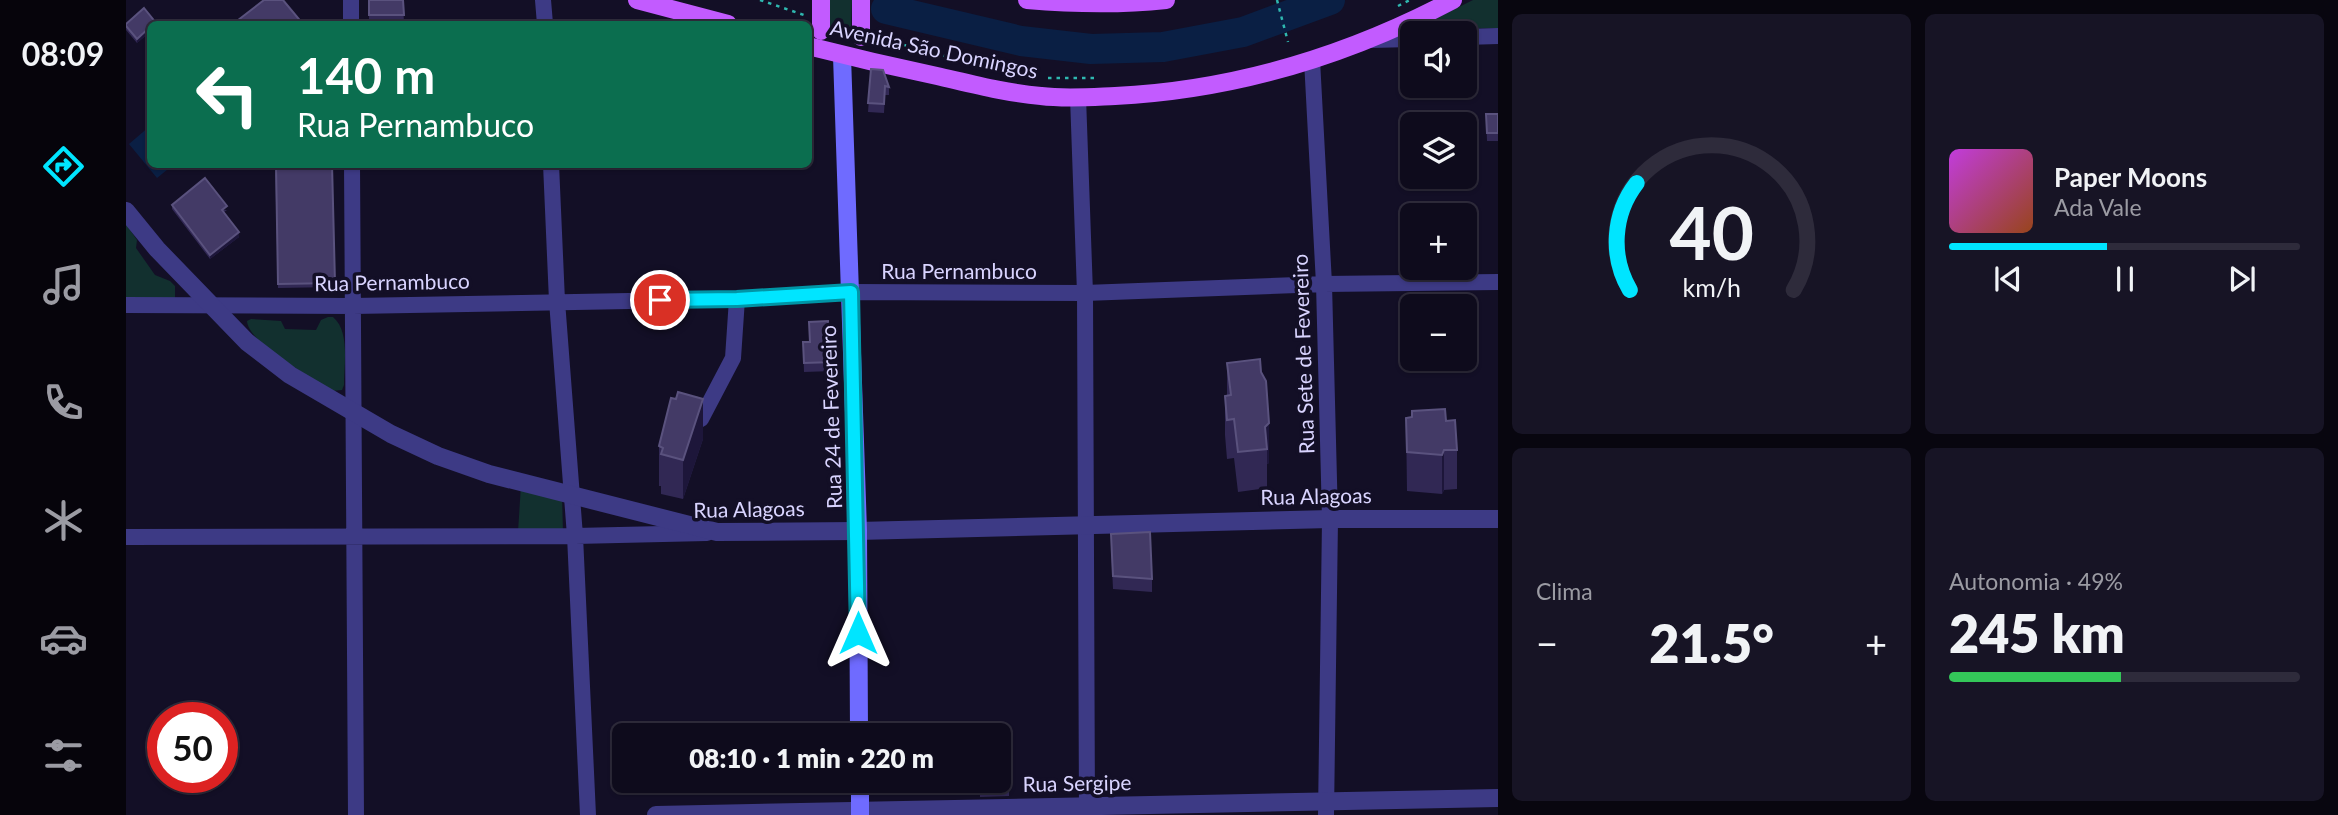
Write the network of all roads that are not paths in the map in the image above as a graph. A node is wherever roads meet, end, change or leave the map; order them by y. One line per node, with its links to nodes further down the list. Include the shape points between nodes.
1 (351, 0): 9 (street)
2 (543, 0): 10 (street)
3 (636, 0): 11 (main road)
4 (821, 0): 16 (main road, bridge)
5 (861, 0): 17 (main road, bridge, via 869,37)
6 (1027, 0): 7 (main road, via 1126,4)
7 (1166, 0)
8 (1453, 0): 15 (main road, Avenida São Domingos)
9 (351, 21)
10 (545, 21)
11 (716, 21)
12 (1498, 36): 13 (street)
13 (1477, 37)
14 (1400, 40): 15 (street)
15 (1368, 41): 18 (main road, Avenida São Domingos)
16 (816, 42): 17 (main road, Avenida São Domingos)
17 (850, 57): 19 (main road, Avenida São Domingos, via 993,89); 25 (main road, Rua 24 de Fevereiro)
18 (1312, 60): 19 (main road, Avenida São Domingos, via 1178,91); 24 (street, Rua Sete de Fevereiro)
19 (1079, 97): 26 (street)
20 (352, 168): 31 (street)
21 (551, 168): 28 (street)
22 (127, 214): 29 (street)
23 (1498, 282): 24 (street, Rua Pernambuco)
24 (1324, 284): 26 (street, Rua Pernambuco); 35 (street, Rua Sete de Fevereiro)
25 (851, 292): 26 (street, Rua Pernambuco); 27 (street, Rua Pernambuco); 38 (main road, Rua 24 de Fevereiro)
26 (1085, 293): 37 (street)
27 (737, 299): 28 (street, Rua Pernambuco); 33 (street, via 733,358)
28 (557, 301): 31 (street, Rua Pernambuco); 34 (street)
29 (209, 304): 30 (street, Rua Pernambuco); 31 (street, Rua Pernambuco); 32 (street, via 247,342 290,375)
30 (126, 305)
31 (353, 306): 32 (street)
32 (355, 412): 34 (street, via 438,456); 40 (street)
33 (701, 419)
34 (573, 496): 39 (street); 41 (street)
35 (1330, 519): 36 (street, Rua Alagoas); 37 (street, Rua Alagoas); 46 (street, Rua Sete de Fevereiro)
36 (1498, 519)
37 (1086, 524): 38 (street, Rua Alagoas); 47 (street)
38 (858, 531): 39 (street, Rua Alagoas); 43 (main road, Rua 24 de Fevereiro)
39 (717, 533): 41 (street, Rua Alagoas)
40 (355, 535): 41 (street, Rua Alagoas); 42 (street, Rua Alagoas); 49 (street)
41 (575, 536): 50 (street)
42 (126, 537)
43 (859, 723)
44 (860, 793): 48 (main road)
45 (1498, 798): 46 (street, Rua Sergipe)
46 (1326, 808): 47 (street, Rua Sergipe)
47 (1087, 811): 48 (street, Rua Sergipe)
48 (860, 813): 51 (street, Rua Sergipe)
49 (356, 815)
50 (587, 815)
51 (656, 815)

